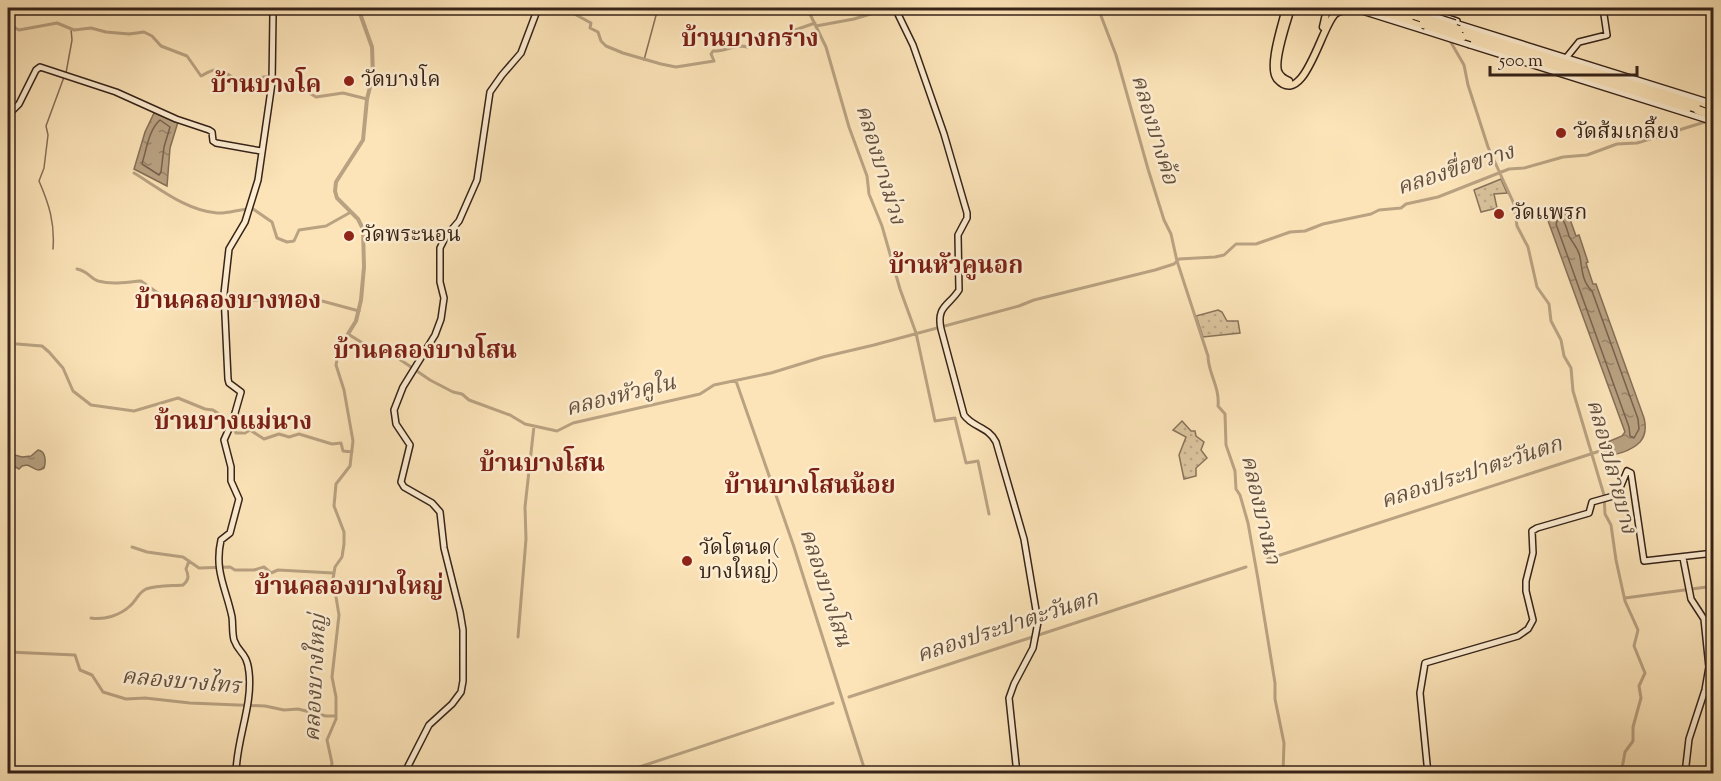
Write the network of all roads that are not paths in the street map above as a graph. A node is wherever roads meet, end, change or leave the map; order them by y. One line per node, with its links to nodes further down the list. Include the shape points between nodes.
1 (252, 8): 28 (street, via 273,14 272,83)
2 (538, 8): 32 (street, via 521,53 490,92 477,180 459,221 440,248 444,298 441,319 394,410 396,423 410,445 400,482 440,512 444,548 462,619 463,681 459,696 429,725)
3 (895, 8): 33 (street, via 914,49 968,213 958,235 959,290 943,308 941,326 964,415 990,432 996,442 1026,549 1038,625 1034,645 1009,698)
4 (1286, 8): 17 (main road)
5 (1291, 8): 17 (main road)
6 (1325, 8): 17 (main road, via 1323,26 1302,75 1293,81 1284,79 1278,71)
7 (1353, 8): 11 (street)
8 (1390, 8): 12 (highway)
9 (1408, 8): 12 (street)
10 (1603, 8): 19 (street, via 1607,35 1579,42)
11 (1365, 9): 13 (highway); 17 (main road, via 1343,10 1333,17 1307,72 1295,84 1276,78 1272,68)
12 (1414, 13): 14 (highway, bridge)
13 (1425, 27): 14 (highway, bridge); 18 (street, bridge)
14 (1459, 30): 15 (street); 19 (highway); 20 (highway)
15 (1492, 34): 16 (street); 18 (street, via 1442,16 1457,44)
16 (1530, 47): 19 (highway)
17 (1277, 57)
18 (1512, 59): 20 (highway); 23 (street)
19 (1563, 60): 21 (street); 22 (highway)
20 (1537, 62): 22 (highway)
21 (1634, 80): 22 (highway); 24 (street, via 1677,92)
22 (1609, 81): 23 (highway); 24 (highway)
23 (1637, 98): 24 (street, via 1696,118); 27 (street, bridge)
24 (1709, 107): 26 (highway, bridge)
25 (8, 115): 28 (street, via 19,104 38,68 116,92 209,130 213,142)
26 (1713, 116)
27 (1713, 122)
28 (261, 151): 31 (street, via 251,208 230,248 225,302 228,382 241,391 224,443 231,481 239,499 231,533 221,540 218,569 232,615 234,639 248,660 250,678)
29 (1713, 553): 30 (street)
30 (1683, 558): 34 (street, via 1644,561 1629,471 1619,494 1590,502 1589,513 1532,531 1533,553 1526,591 1533,620 1528,629 1518,636 1425,663 1420,693); 35 (street, via 1688,590 1704,619 1709,667 1689,739)
31 (236, 774)
32 (404, 774)
33 (1017, 774)
34 (1428, 774)
35 (1685, 774)

